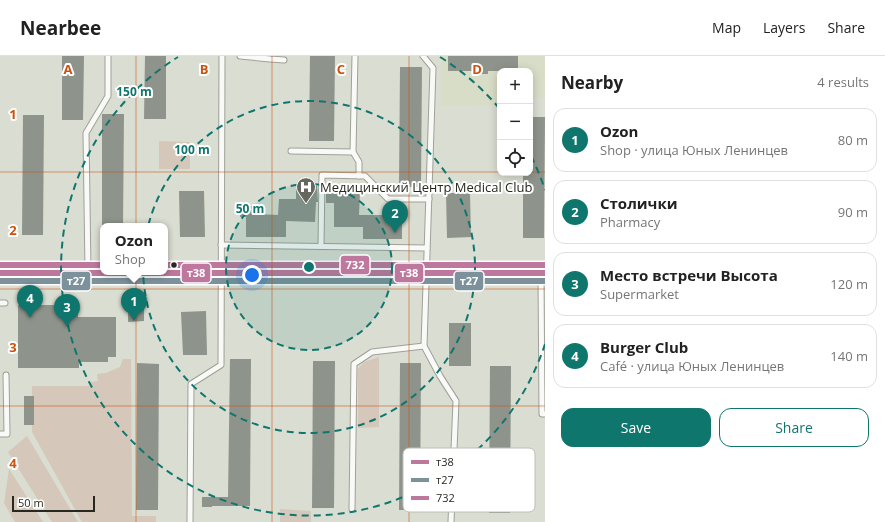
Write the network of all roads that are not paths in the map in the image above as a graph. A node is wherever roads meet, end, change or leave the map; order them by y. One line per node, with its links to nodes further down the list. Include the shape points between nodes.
1 (108, 56): 14 (lane, via 108,96 86,133)
2 (222, 56): 11 (lane)
3 (240, 56): 6 (lane)
4 (355, 56): 8 (lane)
5 (423, 56): 10 (lane, via 433,68)
6 (284, 60)
7 (291, 151): 8 (lane)
8 (353, 152): 9 (lane, via 359,162)
9 (359, 176): 10 (lane, via 365,176 388,199); 12 (lane, via 322,176)
10 (429, 199): 13 (lane)
11 (221, 245): 12 (lane); 17 (lane)
12 (321, 246): 13 (lane)
13 (427, 248): 18 (lane)
14 (88, 272): 15 (main road); 19 (main road)
15 (100, 272)
16 (168, 272): 17 (main road)
17 (221, 272): 18 (main road); 29 (lane, via 222,365 191,384)
18 (426, 272): 20 (main road); 21 (lane)
19 (0, 273)
20 (543, 273): 22 (lane)
21 (424, 346): 26 (lane, via 456,401); 27 (lane, via 372,352 354,364)
22 (543, 360): 24 (lane, via 542,414)
23 (6, 375): 25 (lane, via 7,434)
24 (545, 414)
25 (0, 434)
26 (454, 448)
27 (352, 509)
28 (451, 512): 30 (lane)
29 (190, 522)
30 (451, 522)

